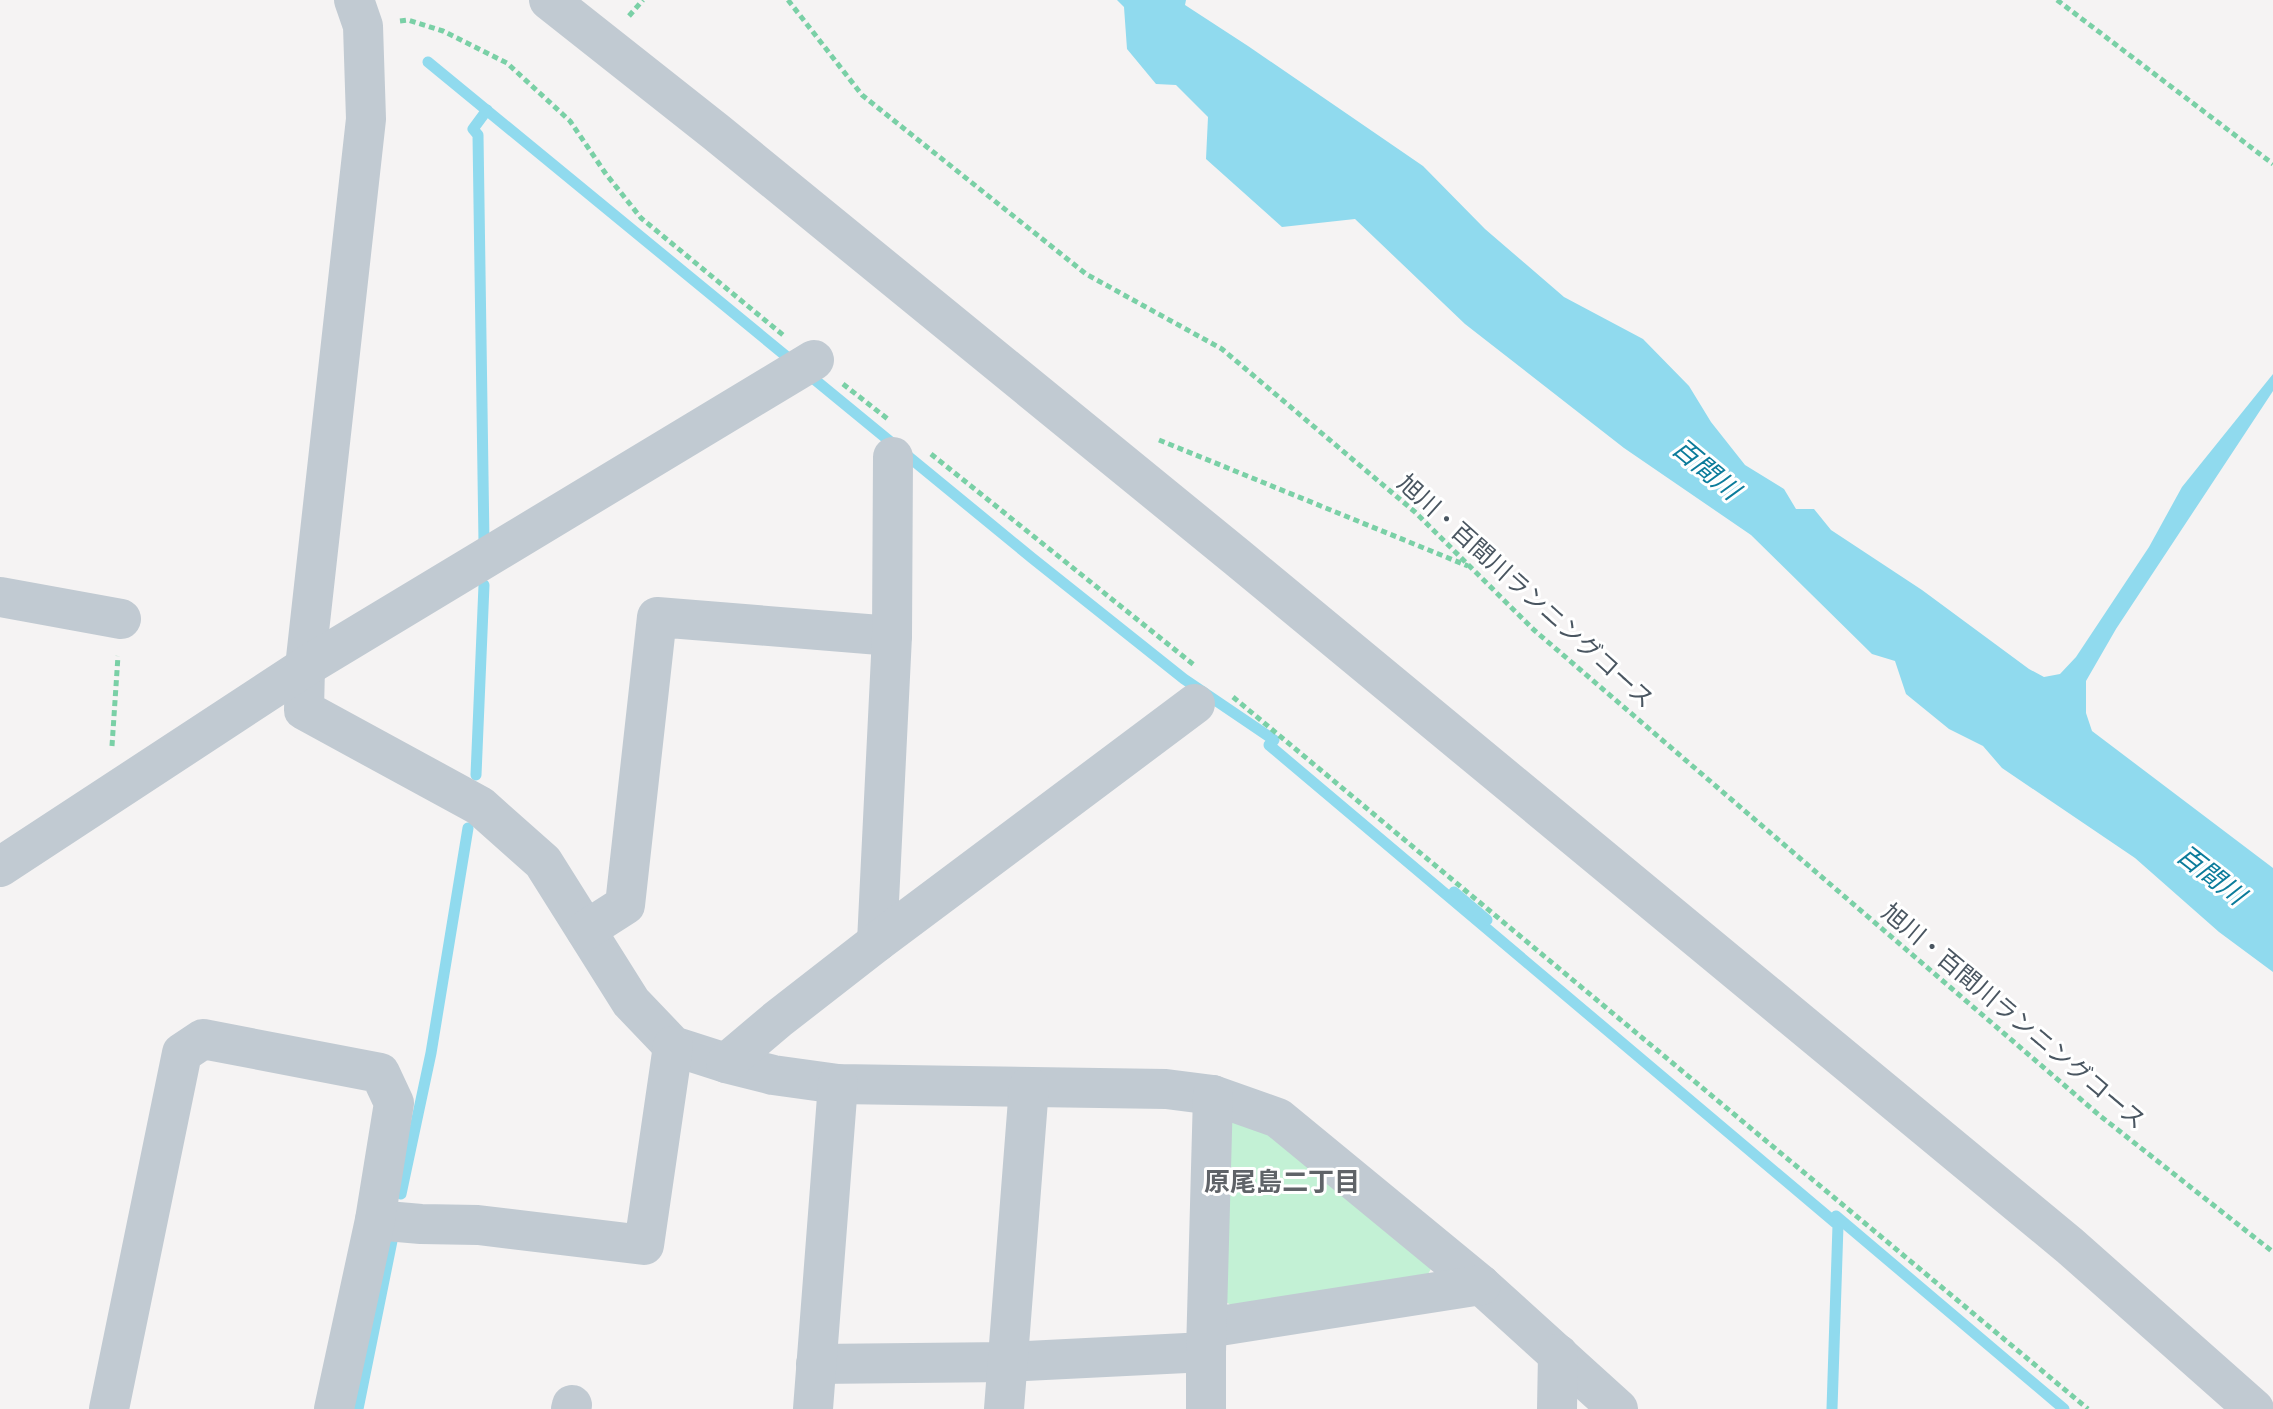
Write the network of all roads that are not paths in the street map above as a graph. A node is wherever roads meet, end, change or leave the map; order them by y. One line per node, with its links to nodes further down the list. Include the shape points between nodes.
1 (549, 0): 31 (street, via 2070,1246)
2 (359, 13): 8 (street, via 366,119)
3 (805, 366): 8 (street)
4 (905, 445): 7 (street)
5 (0, 597): 6 (street)
6 (121, 619)
7 (892, 636): 11 (street, via 657,617 625,905); 12 (street)
8 (305, 667): 10 (street); 11 (street, via 304,710 480,806 543,862)
9 (1208, 689): 12 (street)
10 (0, 867)
11 (586, 930): 13 (street, via 631,1002)
12 (877, 942): 14 (street)
13 (673, 1046): 14 (street); 18 (street, via 644,1245 478,1225)
14 (726, 1063): 15 (street)
15 (838, 1084): 16 (street); 23 (street)
16 (1029, 1087): 17 (street); 22 (street)
17 (1213, 1095): 19 (street, via 1278,1118); 20 (street)
18 (375, 1220): 24 (street, via 394,1103 380,1073 203,1039 182,1053); 25 (street)
19 (1481, 1285): 20 (street); 21 (street)
20 (1206, 1340): 22 (street); 28 (street)
21 (1558, 1354): 29 (street); 30 (street)
22 (1008, 1362): 23 (street); 27 (street)
23 (816, 1364): 26 (street)
24 (109, 1409)
25 (334, 1409)
26 (813, 1409)
27 (1004, 1409)
28 (1206, 1409)
29 (1557, 1409)
30 (1618, 1409)
31 (2254, 1409)

